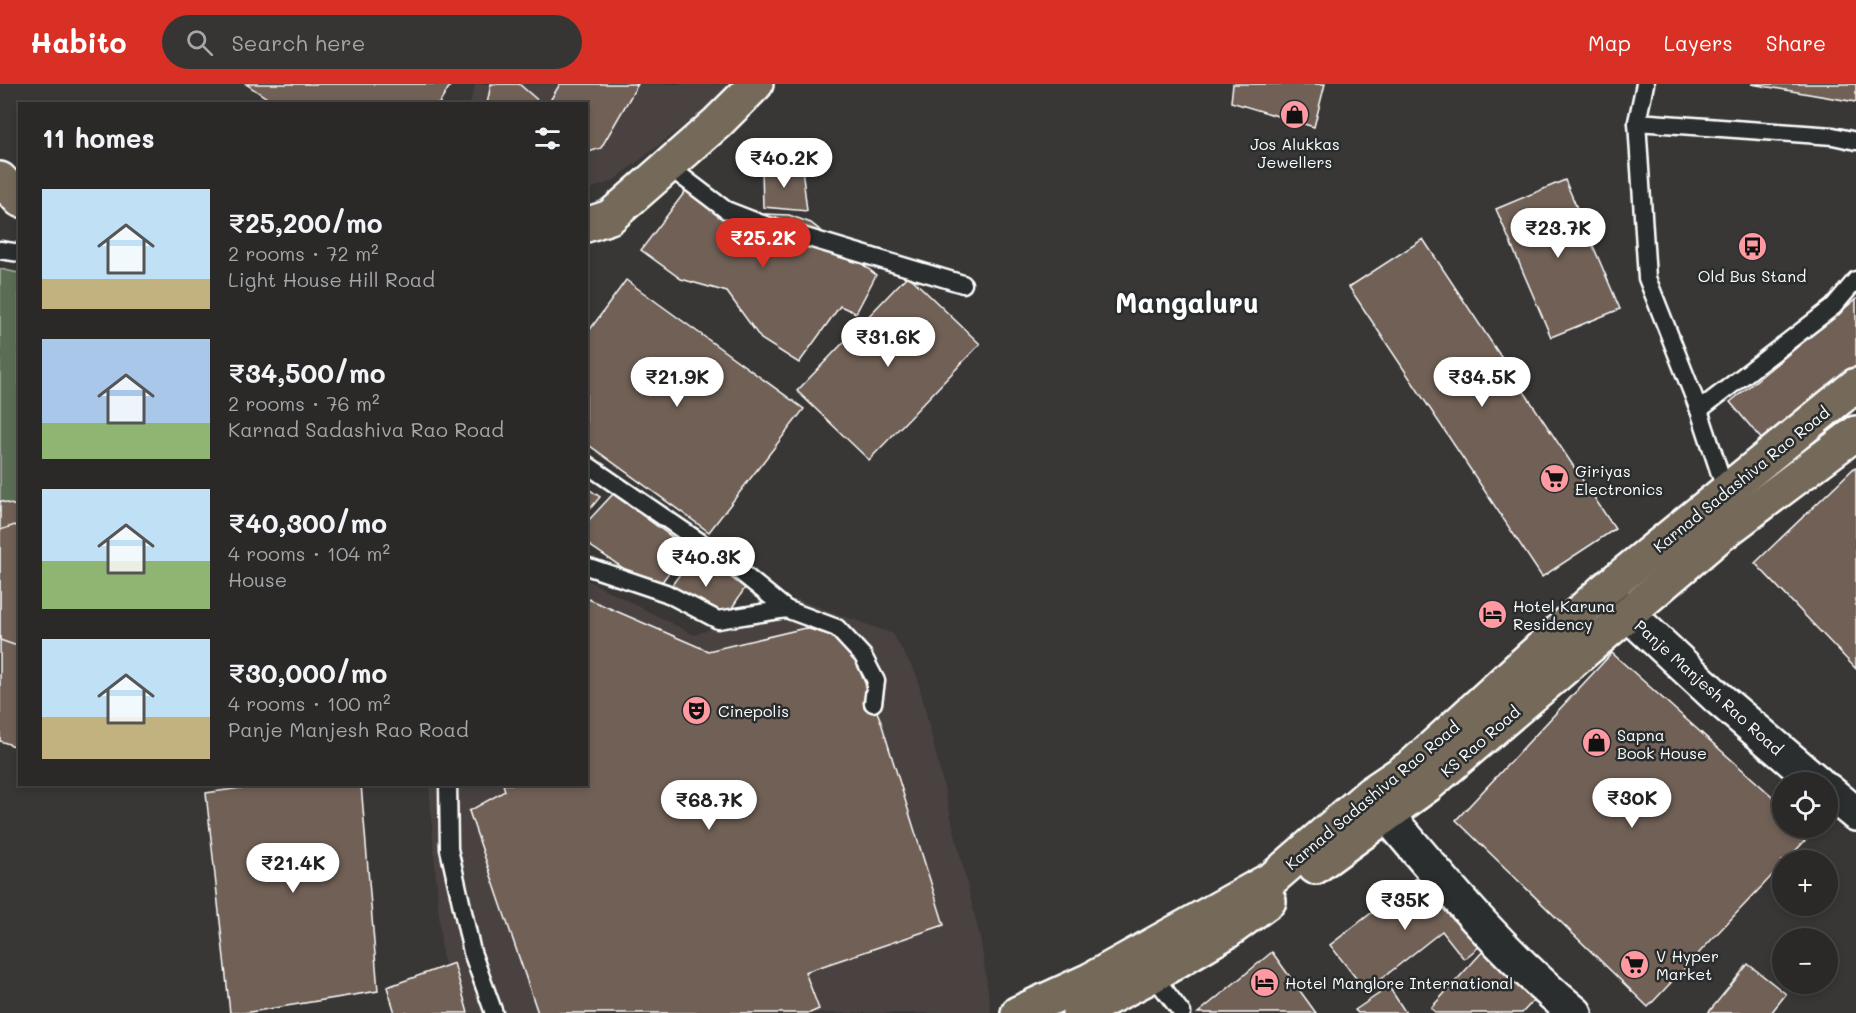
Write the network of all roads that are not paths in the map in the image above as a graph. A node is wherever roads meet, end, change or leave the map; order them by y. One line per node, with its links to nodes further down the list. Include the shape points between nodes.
1 (756, 84): 5 (main road)
2 (1645, 84): 3 (lane)
3 (1637, 122): 4 (lane); 14 (lane, via 1647,278)
4 (1856, 141)
5 (668, 166): 8 (main road, via 610,217); 12 (lane, via 726,210)
6 (0, 179): 7 (main road)
7 (18, 198)
8 (588, 224)
9 (0, 250): 10 (lane)
10 (18, 253)
11 (1856, 280): 14 (lane, via 1833,307)
12 (963, 284)
13 (1856, 385): 17 (main road, Karnad Sadashiva Rao Road)
14 (1699, 410): 17 (lane)
15 (1856, 433): 17 (main road, KS Rao Road)
16 (588, 465): 20 (lane, via 722,557)
17 (1734, 505): 19 (main road, Karnad Sadashiva Rao Road); 21 (main road, KS Rao Road, via 1719,536)
18 (588, 567): 20 (lane, via 666,593 718,620)
19 (1603, 591): 21 (street, Panje Manjesh Rao Road); 28 (main road, Karnad Sadashiva Rao Road, via 1413,765 1370,794 1273,878 1090,980)
20 (786, 609): 22 (lane, via 837,628 863,656 876,681)
21 (1628, 614): 23 (street, Panje Manjesh Rao Road); 25 (main road, KS Rao Road, via 1428,785)
22 (873, 703)
23 (1805, 772)
24 (448, 786): 27 (lane, via 449,849 472,952)
25 (1387, 815): 26 (main road, KS Rao Road, via 1228,931); 31 (street, via 1503,948)
26 (1153, 975): 29 (main road, KS Rao Road); 30 (lane)
27 (494, 1013)
28 (1018, 1013)
29 (1079, 1013)
30 (1182, 1013)
31 (1575, 1013)

